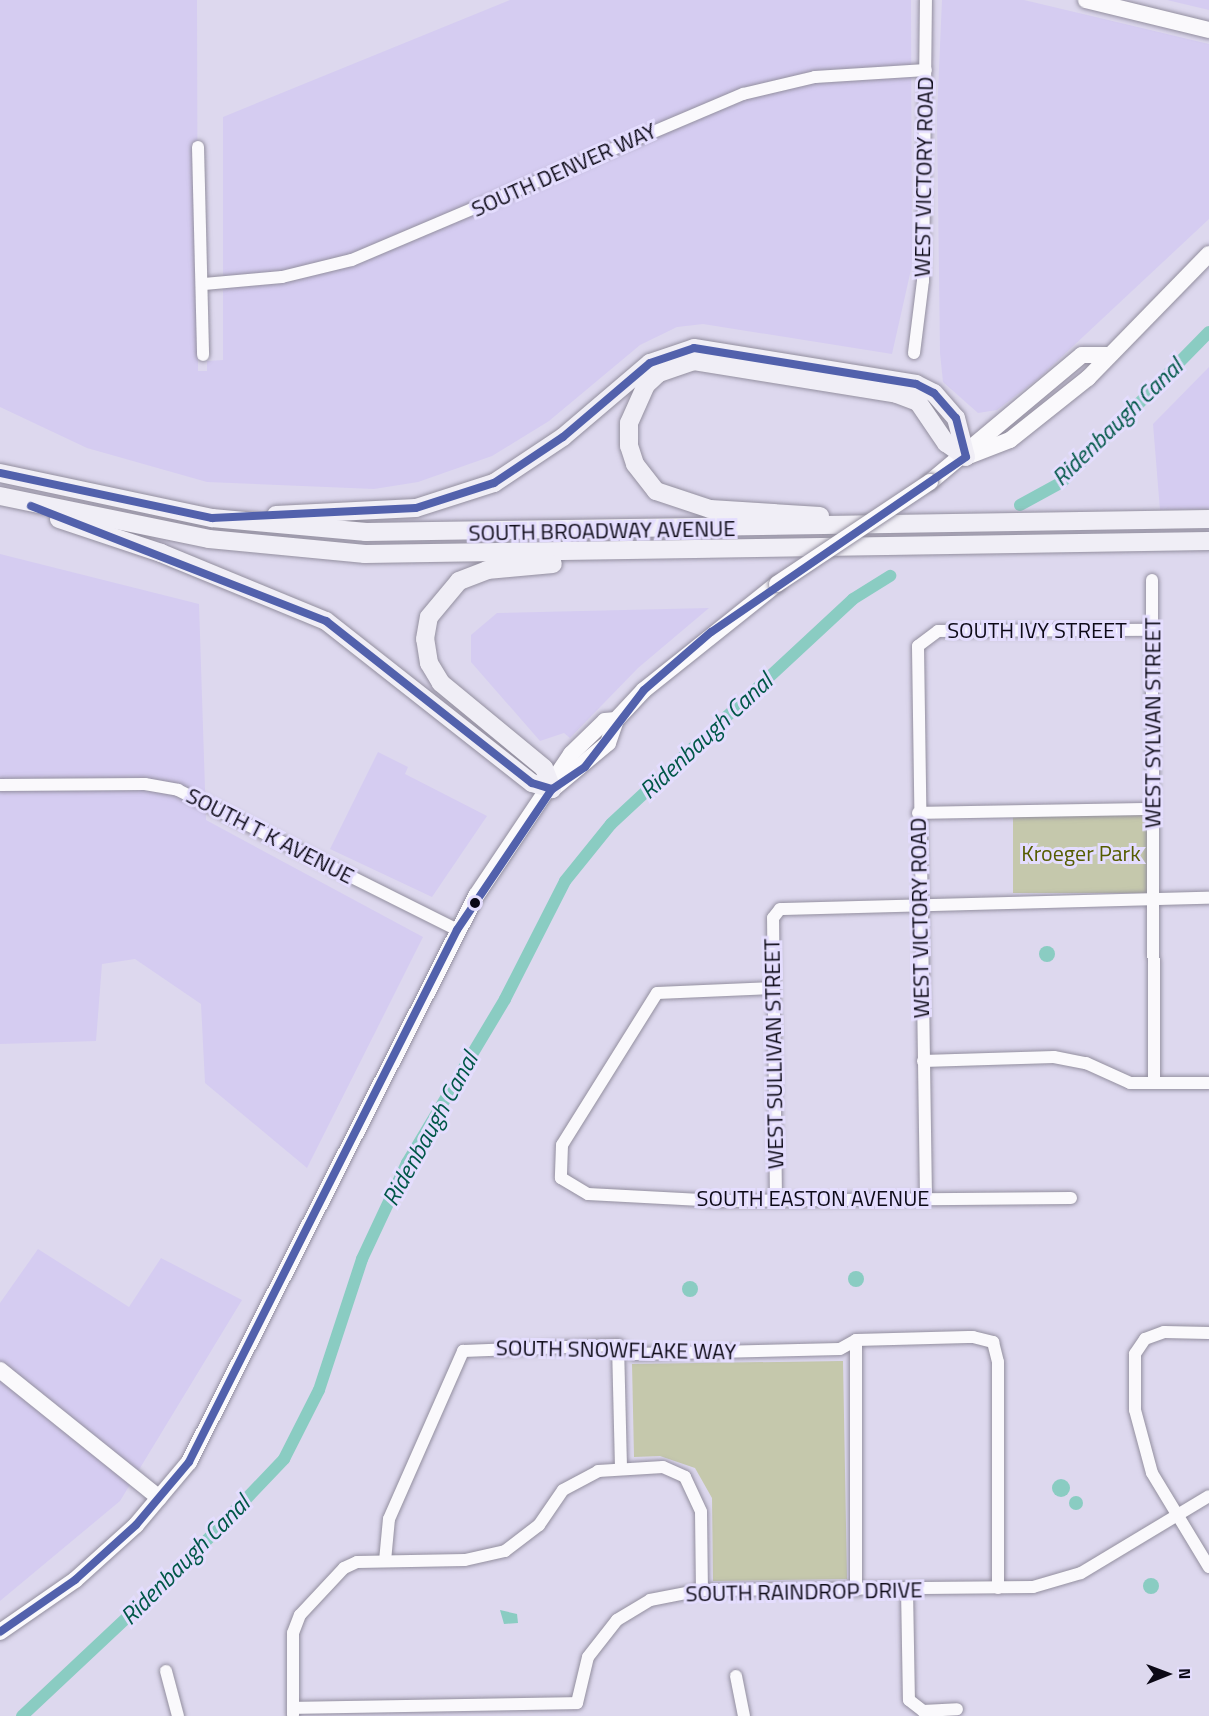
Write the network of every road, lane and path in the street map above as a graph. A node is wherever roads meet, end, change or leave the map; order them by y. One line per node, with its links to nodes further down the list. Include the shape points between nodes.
1 (926, 0): 4 (street, WEST VICTORY ROAD)
2 (1086, 0): 3 (main road)
3 (1209, 30)
4 (926, 70): 7 (street, SOUTH DENVER WAY, via 815,77 743,94 352,260 252,282); 8 (street, WEST VICTORY ROAD, via 923,281)
5 (198, 147): 7 (street)
6 (1209, 254): 10 (main road, via 1089,378 1010,440)
7 (204, 284): 9 (street)
8 (914, 353)
9 (203, 355)
10 (966, 458): 14 (main road, via 956,417 934,393 916,384 694,348 650,363 563,437 494,483 416,508); 16 (main road, via 946,443 934,420 910,398 724,364 675,366 646,385 636,404 630,423 635,464 644,480 669,498 710,509); 23 (main road, bridge, via 711,632 616,720 608,743)
11 (0, 473): 14 (main road, SOUTH BROADWAY AVENUE)
12 (0, 496): 13 (main road, SOUTH BROADWAY AVENUE)
13 (22, 502): 18 (main road, SOUTH BROADWAY AVENUE, via 209,539 365,554); 23 (main road, via 326,621 532,783)
14 (212, 518): 16 (main road, SOUTH BROADWAY AVENUE, via 366,532)
15 (1209, 519): 16 (main road, SOUTH BROADWAY AVENUE)
16 (924, 525)
17 (1209, 541): 18 (main road, SOUTH BROADWAY AVENUE)
18 (621, 552): 23 (main road, via 487,570 459,580 429,617 429,663 441,684 544,768)
19 (1152, 580): 20 (street, WEST SYLVAN STREET)
20 (1152, 630): 21 (street, SOUTH IVY STREET, via 938,631); 24 (street, WEST SYLVAN STREET)
21 (922, 638): 25 (street, WEST VICTORY ROAD, via 915,654)
22 (0, 785): 29 (street, SOUTH T K AVENUE, via 145,784 177,790)
23 (552, 789): 29 (main road)
24 (1153, 809): 25 (street); 27 (street, WEST SYLVAN STREET)
25 (918, 813): 28 (street, WEST VICTORY ROAD)
26 (1209, 898): 27 (street)
27 (1153, 899): 28 (street); 32 (street, WEST SYLVAN STREET)
28 (920, 903): 30 (street, WEST SULLIVAN STREET, via 780,909 773,918); 31 (street, WEST VICTORY ROAD)
29 (457, 930): 43 (main road, via 189,1462)
30 (773, 988): 36 (street, WEST SULLIVAN STREET); 36 (street, SOUTH EASTON AVENUE, via 657,993 562,1145 561,1178 588,1194)
31 (923, 1061): 32 (street, via 1054,1057 1086,1063 1130,1083); 35 (street, WEST VICTORY ROAD)
32 (1154, 1083): 33 (street)
33 (1209, 1083)
34 (1071, 1198): 35 (street, SOUTH EASTON AVENUE)
35 (926, 1199): 36 (street, SOUTH EASTON AVENUE)
36 (776, 1201)
37 (1209, 1332): 44 (street, via 1155,1334 1135,1354 1139,1440)
38 (856, 1340): 39 (street, SOUTH SNOWFLAKE WAY, via 840,1349 634,1354); 47 (street, SOUTH SNOWFLAKE WAY, via 973,1337 993,1342); 50 (street)
39 (618, 1345): 41 (street); 45 (street, SOUTH SNOWFLAKE WAY, via 463,1351 388,1519)
40 (0, 1370): 43 (main road)
41 (621, 1467): 45 (street, via 598,1471 563,1490 539,1524 505,1551 465,1560); 49 (street, via 663,1467 685,1477 697,1494)
42 (1209, 1496): 44 (street, SOUTH RAINDROP DRIVE)
43 (159, 1498): 51 (main road, via 75,1580)
44 (1177, 1515): 46 (street); 47 (street, SOUTH RAINDROP DRIVE, via 1082,1573 1033,1587)
45 (385, 1561): 57 (street, via 350,1564 300,1615 293,1633)
46 (1209, 1567)
47 (998, 1588): 48 (street, SOUTH RAINDROP DRIVE)
48 (906, 1589): 50 (street, SOUTH RAINDROP DRIVE); 55 (street, via 909,1700 923,1711)
49 (702, 1590): 50 (street, SOUTH RAINDROP DRIVE); 54 (street, SOUTH RAINDROP DRIVE, via 650,1600 617,1620 588,1657)
50 (856, 1590)
51 (0, 1632)
52 (166, 1671): 58 (street)
53 (736, 1676): 60 (street)
54 (577, 1703): 56 (street); 59 (street, SOUTH RAINDROP DRIVE)
55 (957, 1709)
56 (432, 1711): 57 (street)
57 (293, 1712)
58 (178, 1716)
59 (578, 1716)
60 (744, 1716)

